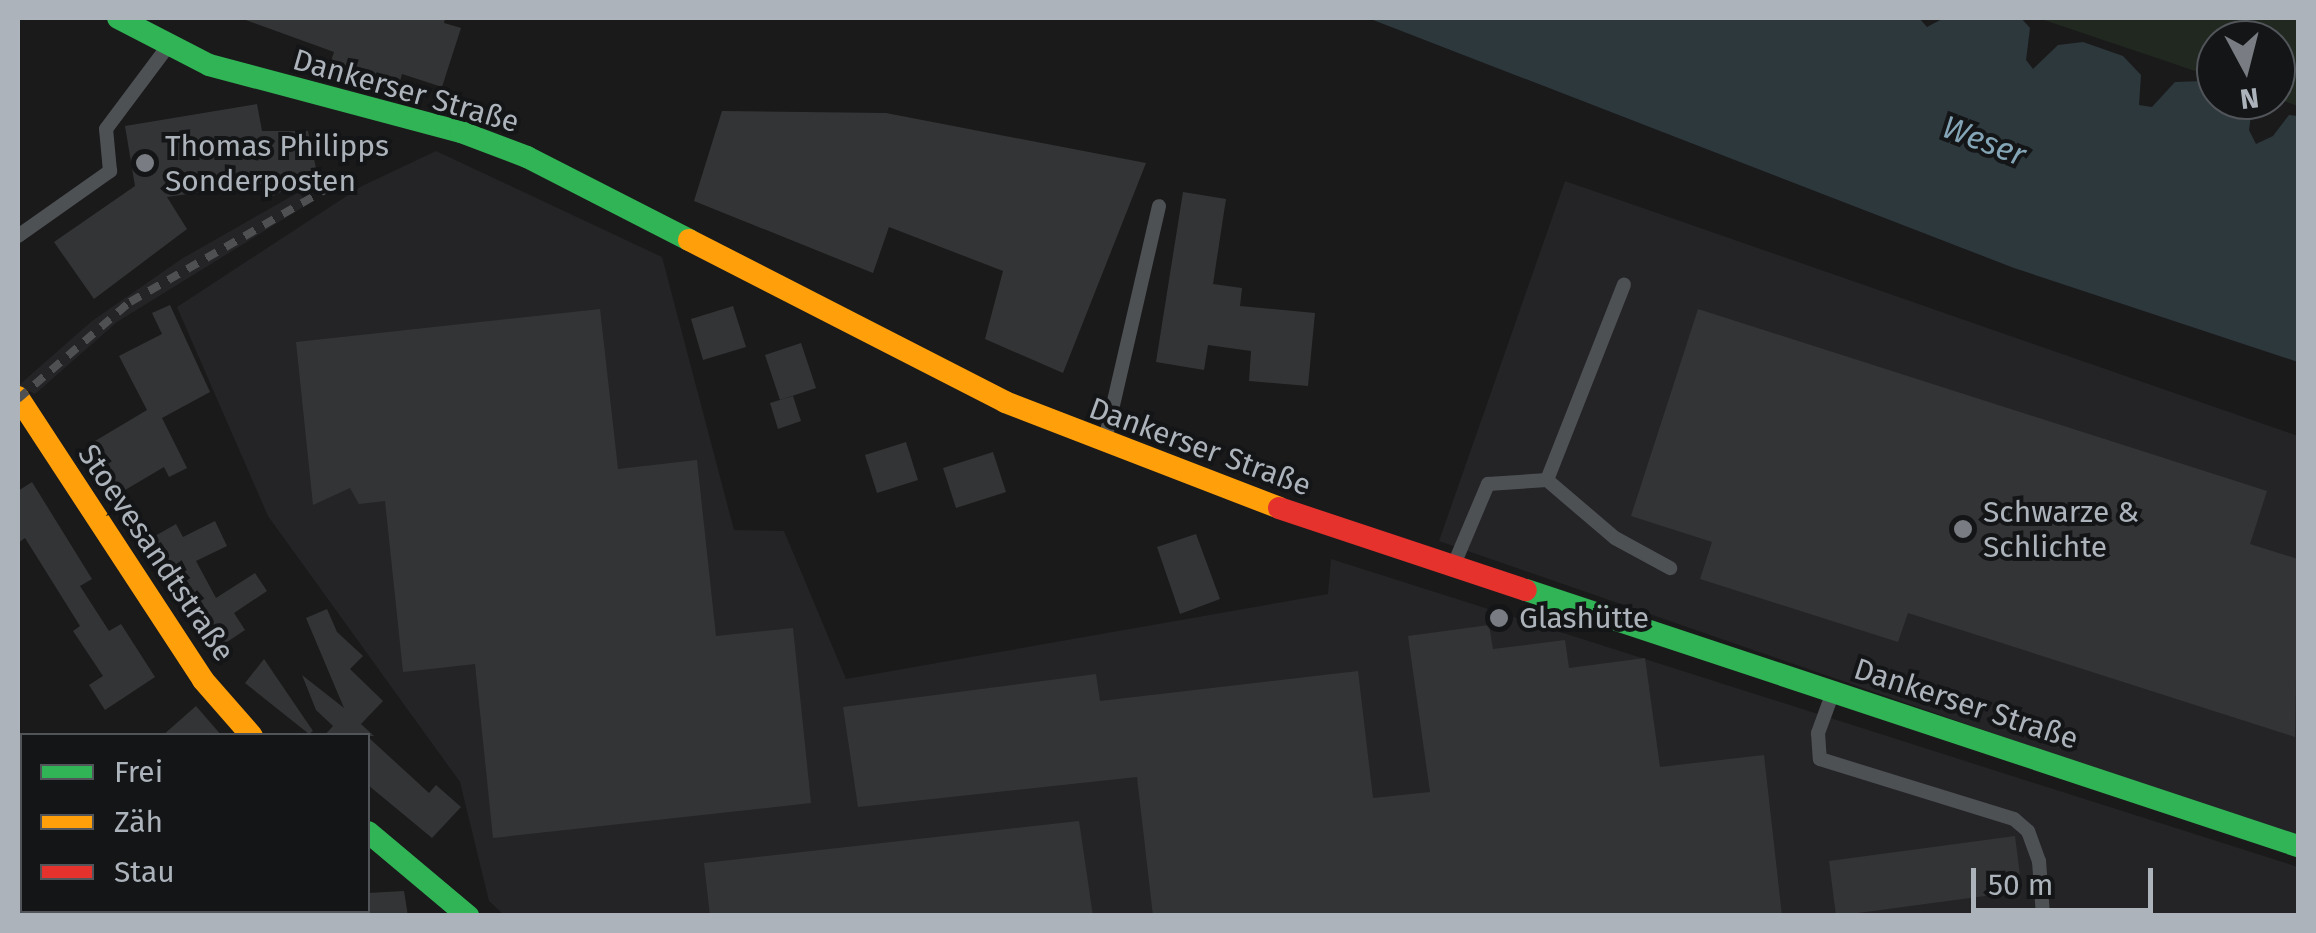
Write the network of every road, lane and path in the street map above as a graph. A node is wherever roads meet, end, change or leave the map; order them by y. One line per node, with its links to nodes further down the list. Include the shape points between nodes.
1 (118, 18): 2 (main road, Dankerser Straße)
2 (167, 48): 4 (lane, via 106,128 110,171); 7 (main road, Dankerser Straße, via 527,157)
3 (1159, 206): 7 (lane)
4 (18, 236)
5 (1624, 285): 8 (lane)
6 (18, 397): 12 (main road, Stoevesandtstraße, via 203,680)
7 (1104, 446): 9 (main road, Dankerser Straße)
8 (1547, 480): 9 (lane, via 1488,484); 10 (lane, via 1615,538)
9 (1453, 567): 11 (main road, Dankerser Straße)
10 (1670, 568)
11 (1833, 692): 14 (main road, Dankerser Straße); 16 (lane, via 1818,733 1820,759 2014,818 2028,831 2038,861)
12 (249, 733)
13 (370, 838): 15 (main road)
14 (2298, 846)
15 (468, 916)
16 (2043, 916)

